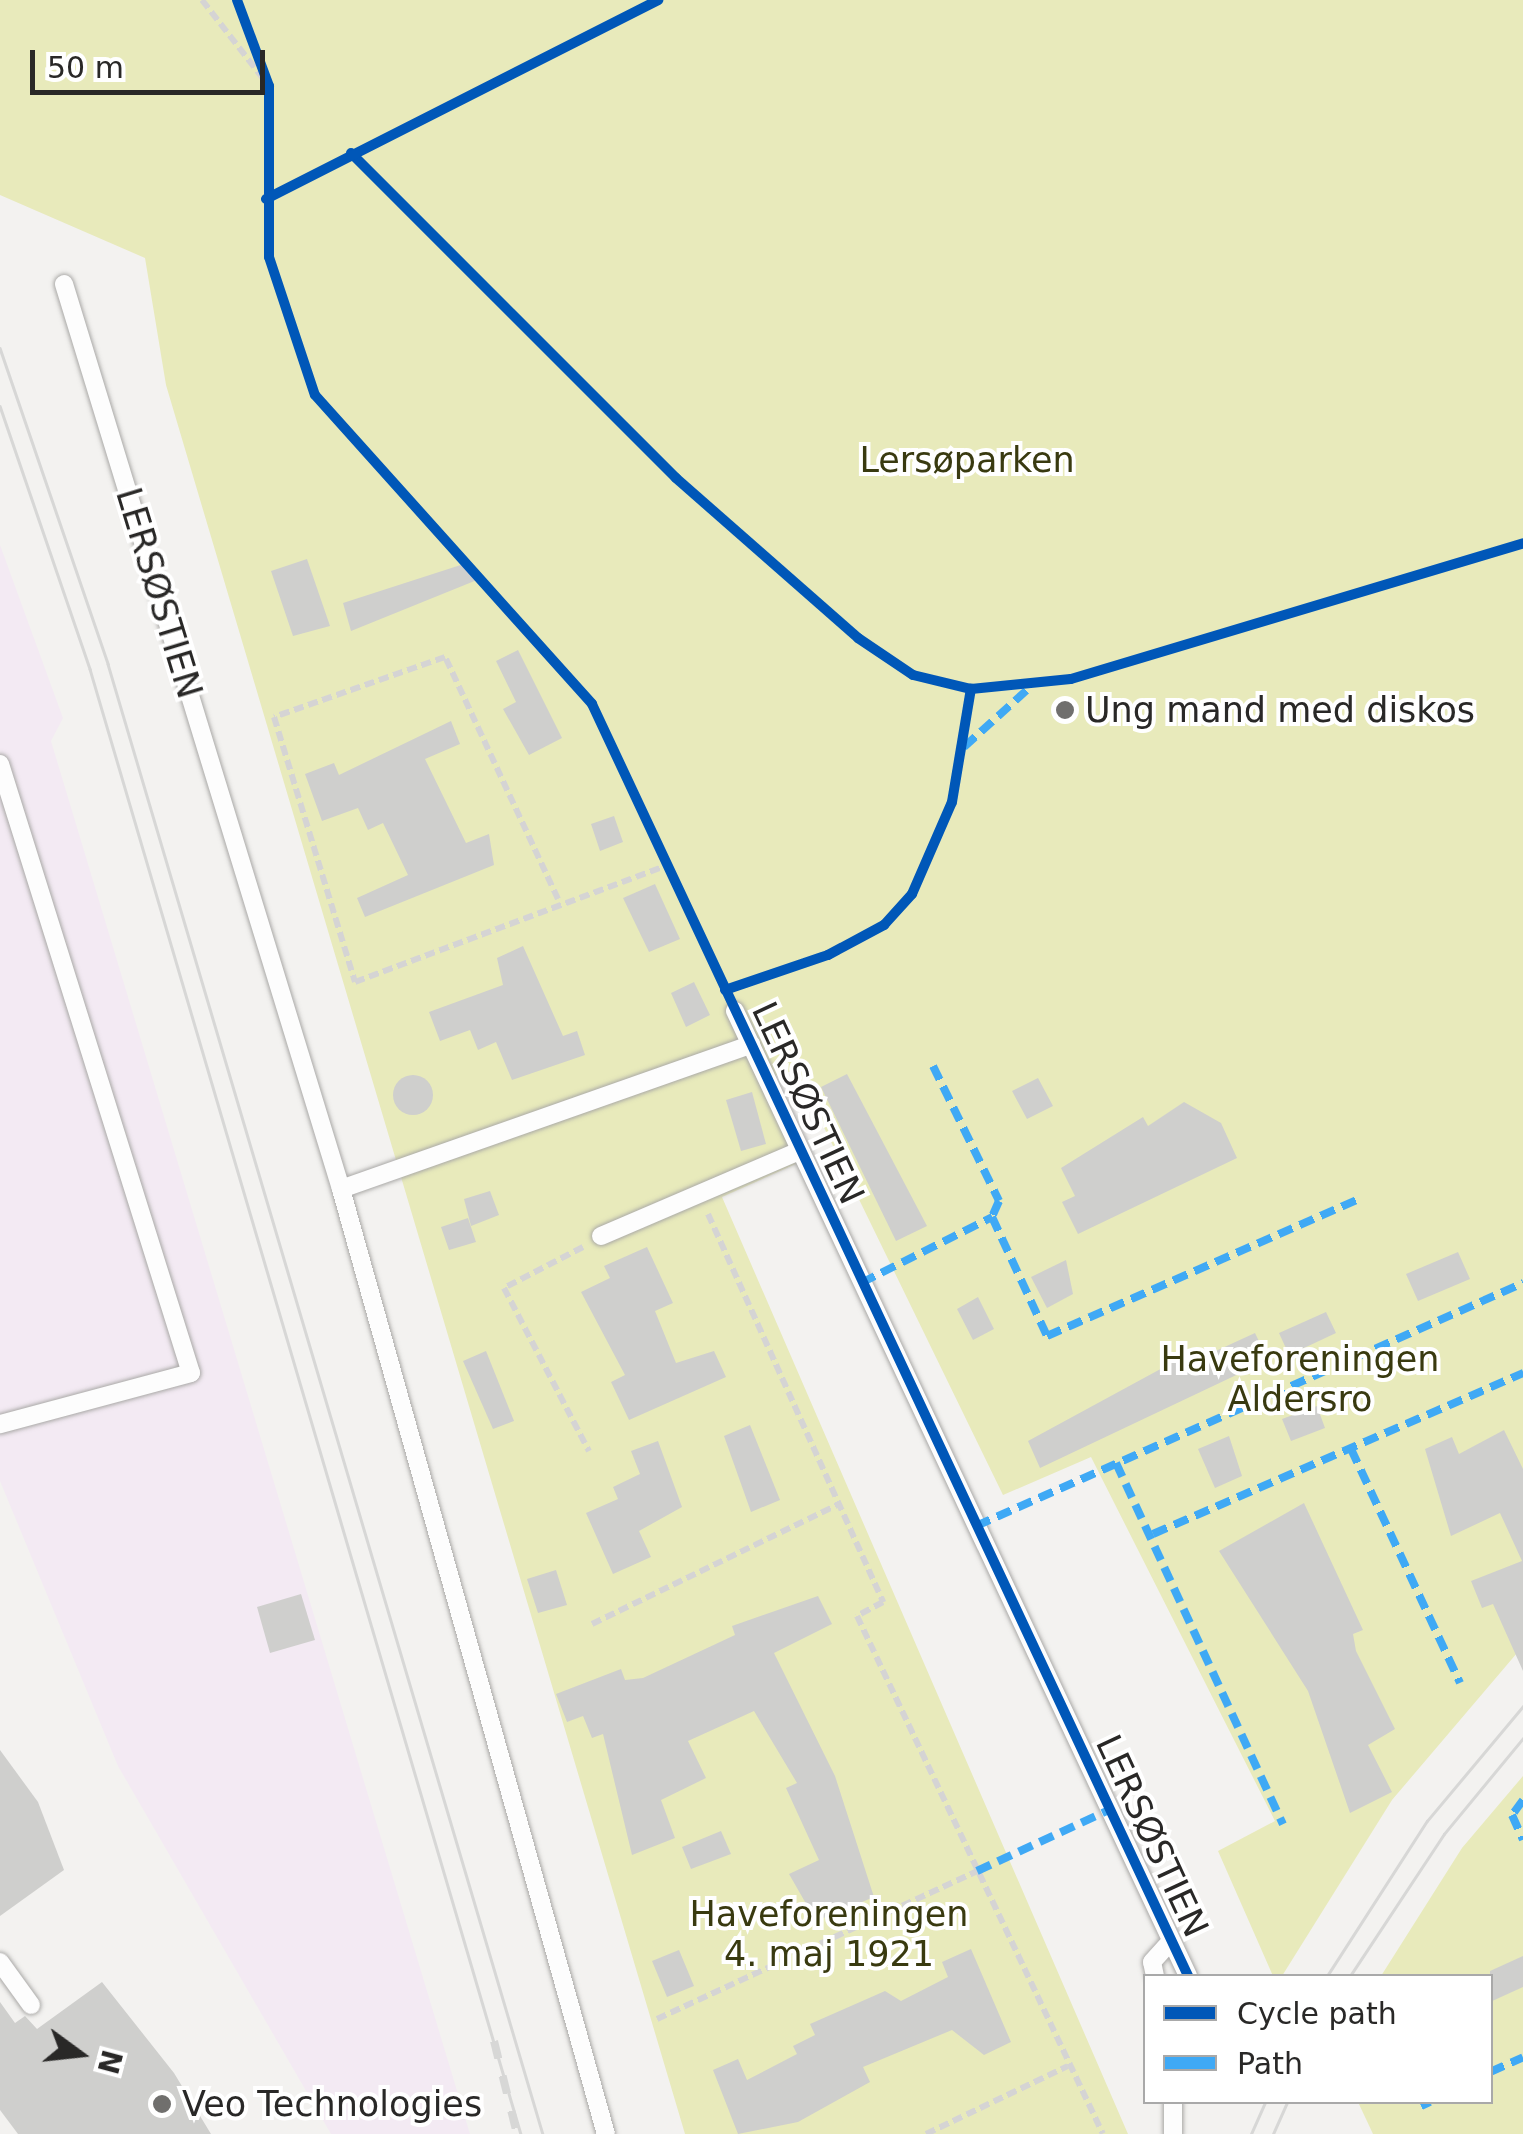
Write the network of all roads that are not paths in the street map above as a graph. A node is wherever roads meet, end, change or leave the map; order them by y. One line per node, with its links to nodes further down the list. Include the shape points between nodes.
1 (64, 284): 6 (lane, LERSØSTIEN)
2 (0, 764): 8 (lane, via 191,1373)
3 (735, 1011): 4 (lane, LERSØSTIEN)
4 (751, 1045): 5 (lane, LERSØSTIEN); 6 (lane, LERSØSTIEN)
5 (800, 1151): 7 (lane); 9 (lane, LERSØSTIEN)
6 (341, 1189): 15 (lane, LERSØSTIEN)
7 (601, 1236)
8 (0, 1424)
9 (1171, 1940): 11 (lane, LERSØSTIEN, via 1152,1962); 12 (lane, LERSØSTIEN)
10 (0, 1962): 13 (lane)
11 (1155, 1974)
12 (1187, 1974)
13 (31, 2005)
14 (1173, 2104): 16 (lane)
15 (606, 2134)
16 (1173, 2134)

